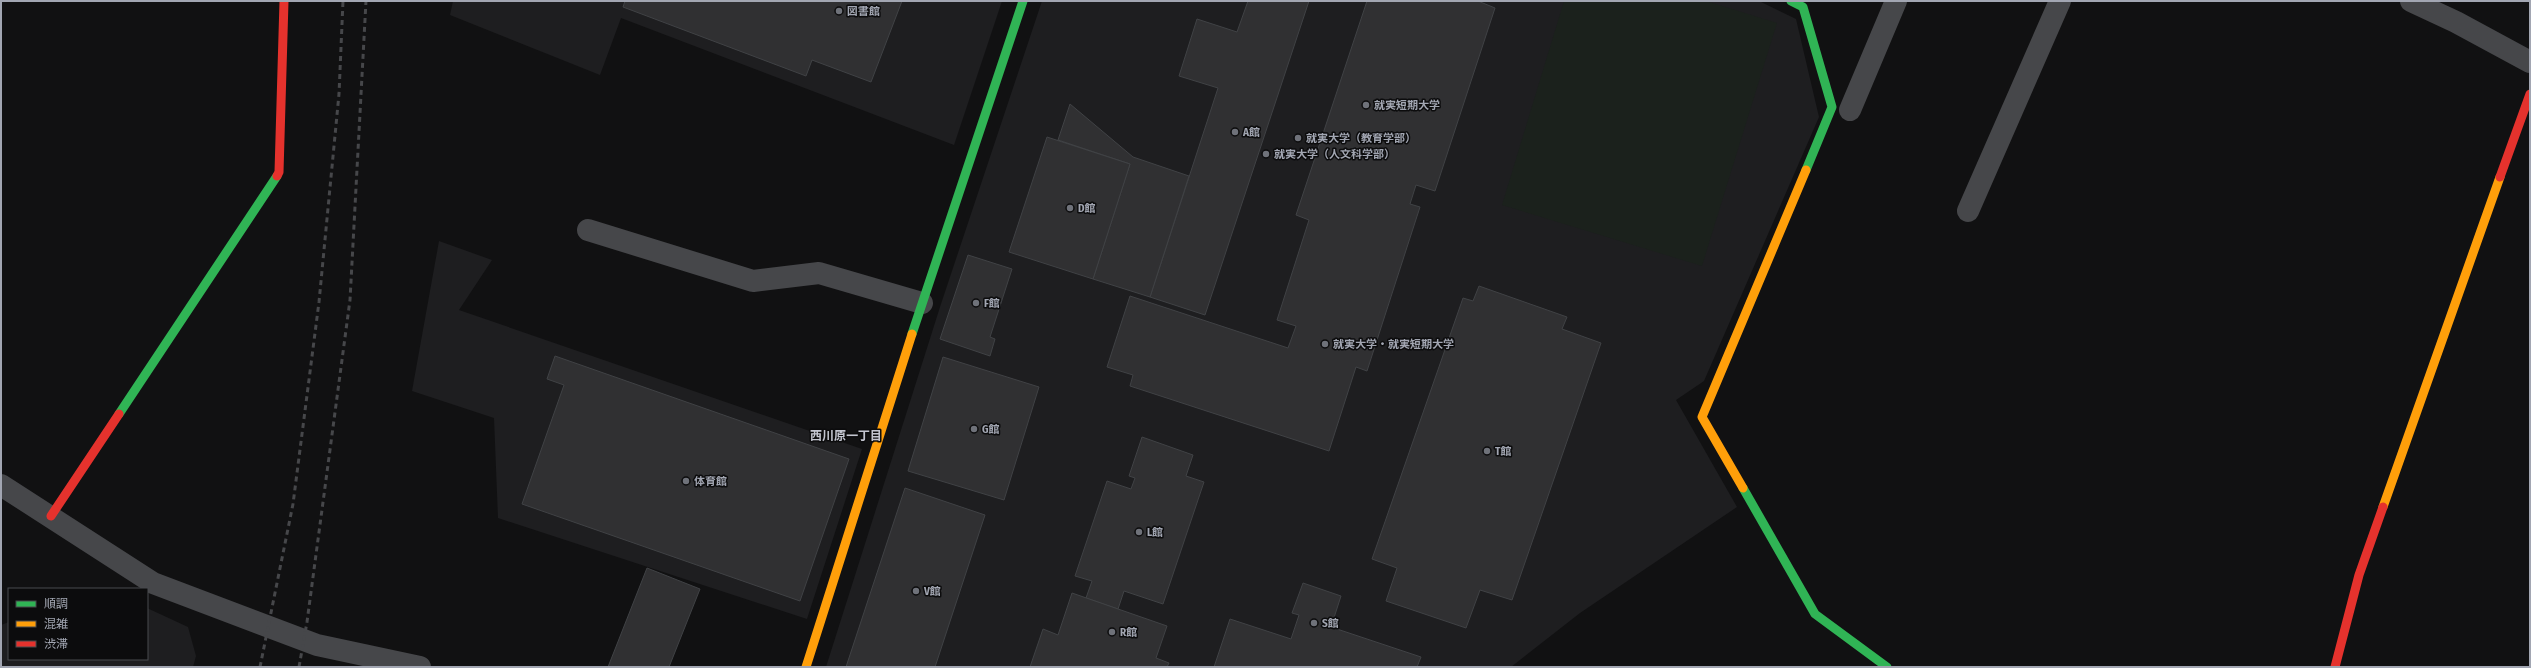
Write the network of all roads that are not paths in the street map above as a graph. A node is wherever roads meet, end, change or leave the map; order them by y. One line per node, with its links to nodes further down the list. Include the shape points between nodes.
1 (284, 1): 14 (street, via 279,172)
2 (1023, 1): 12 (street)
3 (1791, 1): 17 (street, via 1803,7 1832,107 1702,417 1815,614)
4 (1896, 1): 9 (street)
5 (2060, 1): 10 (street)
6 (2411, 1): 7 (street)
7 (2530, 62)
8 (2530, 94): 18 (street, via 2359,575)
9 (1850, 110)
10 (1968, 211)
11 (588, 230): 12 (street, via 752,281 819,273)
12 (922, 303): 16 (street)
13 (1, 485): 14 (street)
14 (51, 516): 15 (street, via 153,582 317,645)
15 (420, 667)
16 (806, 667)
17 (1887, 667)
18 (2335, 667)

